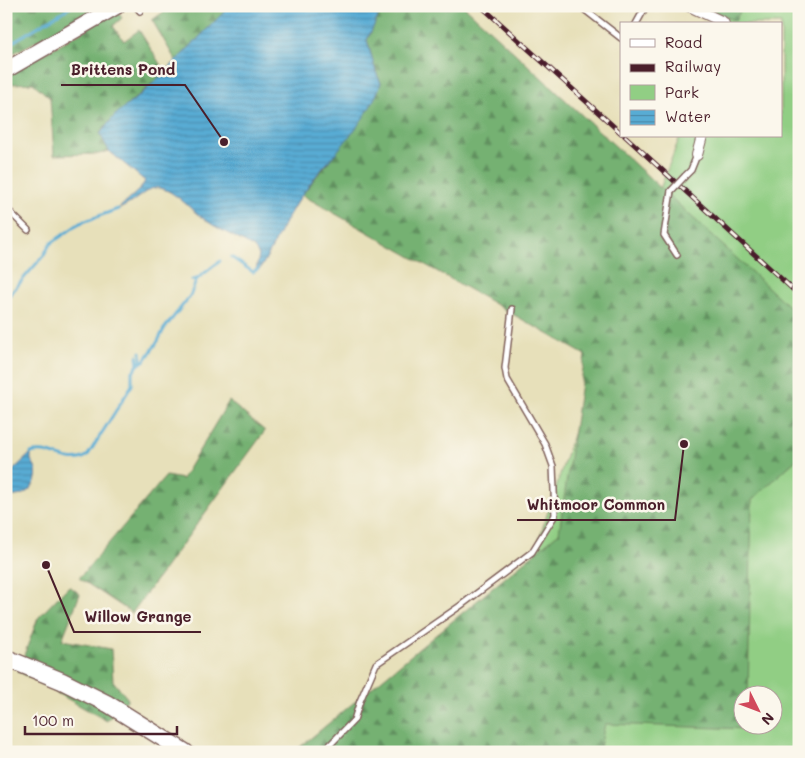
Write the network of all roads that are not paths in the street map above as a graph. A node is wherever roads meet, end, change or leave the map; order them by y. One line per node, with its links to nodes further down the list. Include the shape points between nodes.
1 (117, 6): 8 (street)
2 (580, 6): 7 (lane)
3 (646, 6): 5 (lane)
4 (688, 6): 6 (street)
5 (637, 22)
6 (723, 22)
7 (620, 37)
8 (6, 70)
9 (701, 138): 10 (street)
10 (697, 155): 15 (lane, bridge, via 691,170 671,191 664,235)
11 (6, 208): 12 (lane)
12 (11, 213): 13 (lane); 14 (lane)
13 (6, 217)
14 (28, 230)
15 (677, 255)
16 (512, 309): 19 (lane, via 505,368 507,379 545,444 553,466 555,515 532,552 376,664 354,720)
17 (7, 658): 18 (main road, via 62,680)
18 (185, 752)
19 (323, 752)

